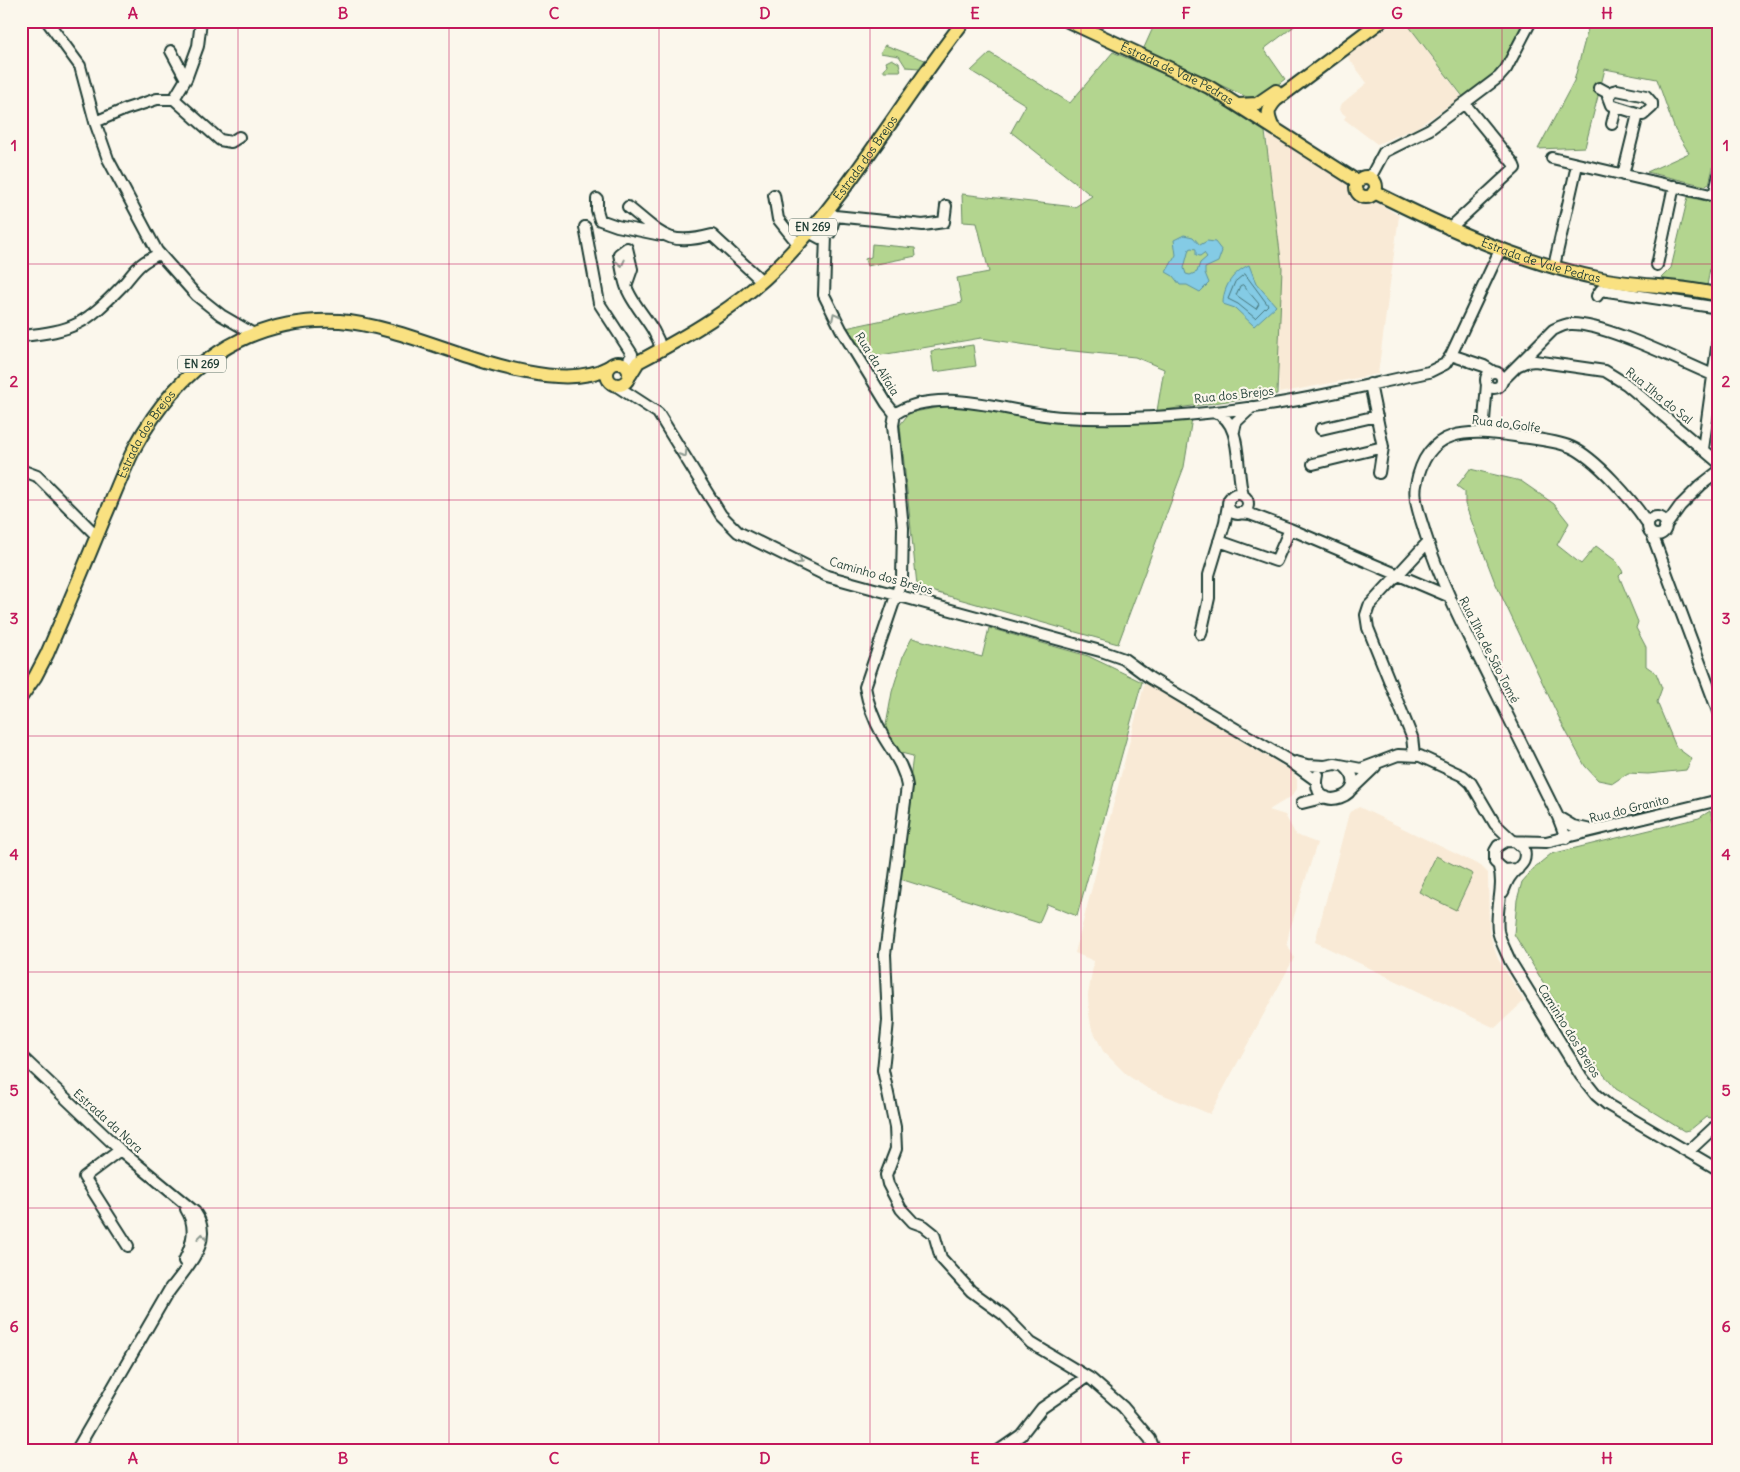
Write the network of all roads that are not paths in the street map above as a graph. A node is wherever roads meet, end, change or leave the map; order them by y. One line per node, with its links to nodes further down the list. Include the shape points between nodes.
1 (47, 21): 19 (street, via 80,66)
2 (201, 21): 11 (street, via 198,46)
3 (958, 21): 9 (main road, Estrada dos Brejos / EN 269)
4 (964, 21): 9 (main road, Estrada dos Brejos / EN 269)
5 (1068, 21): 16 (main road, Estrada de Vale Pedras, via 1210,87)
6 (1371, 21): 16 (main road, via 1257,104)
7 (1381, 21): 21 (main road, via 1276,100 1268,108)
8 (1531, 21): 15 (street, via 1506,70)
9 (943, 47): 34 (main road, Estrada dos Brejos / EN 269)
10 (171, 51): 11 (street)
11 (186, 80): 14 (street)
12 (1599, 88): 13 (street)
13 (1610, 94): 17 (street, via 1608,102); 18 (street, via 1617,90 1649,99 1652,107 1643,115)
14 (174, 100): 19 (street, via 157,99); 22 (street, via 220,140 231,142)
15 (1464, 103): 27 (street, via 1430,130 1384,152); 36 (street, via 1514,168)
16 (1239, 105): 21 (main road, Estrada de Vale Pedras)
17 (1616, 108): 18 (street); 20 (street)
18 (1638, 114): 25 (street)
19 (95, 122): 42 (street, via 108,159)
20 (1612, 124)
21 (1272, 126): 27 (main road, Estrada de Vale Pedras)
22 (239, 137)
23 (1552, 158): 24 (street)
24 (1577, 165): 25 (street); 44 (street)
25 (1624, 175): 28 (street)
26 (1719, 175): 30 (street)
27 (1364, 180): 36 (main road, Estrada de Vale Pedras, via 1375,182 1374,192)
28 (1674, 186): 30 (street); 43 (street)
29 (774, 195): 40 (street, via 778,219)
30 (1716, 196)
31 (597, 199): 38 (street, via 600,220)
32 (946, 206): 34 (street, via 944,222 923,225)
33 (628, 207): 38 (street)
34 (831, 213): 37 (main road, Estrada dos Brejos / EN 269); 39 (street, via 832,230)
35 (586, 227): 58 (street, via 599,302 632,354)
36 (1449, 229): 41 (main road, Estrada de Vale Pedras)
37 (809, 232): 39 (street, via 816,237); 40 (main road, Estrada dos Brejos / EN 269)
38 (664, 236): 45 (street, via 690,241 712,235)
39 (826, 236): 68 (street, Rua da Alfaia, one-way to 39, via 859,359 824,295)
40 (798, 244): 45 (main road, Estrada dos Brejos / EN 269)
41 (1500, 248): 44 (main road, Estrada de Vale Pedras); 55 (street, Rua dos Brejos)
42 (159, 254): 50 (street, via 196,295 221,315); 52 (street, via 141,263 85,321 69,329)
43 (1657, 265)
44 (1554, 266): 47 (main road, Estrada de Vale Pedras, via 1601,279)
45 (762, 281): 53 (main road, Estrada dos Brejos / EN 269, via 722,313)
46 (626, 286): 53 (street, via 658,336)
47 (1719, 295)
48 (1597, 296): 49 (street, via 1600,290)
49 (1719, 308)
50 (252, 333): 61 (main road, Estrada dos Brejos / EN 269, via 300,323 353,323 526,373); 89 (main road, Estrada dos Brejos / EN 269, via 202,364 160,408 135,449)
51 (1719, 333): 56 (street)
52 (21, 336)
53 (661, 350): 58 (main road, EN 269); 63 (main road, EN 269, via 638,362)
54 (1532, 351): 57 (street); 59 (street); 60 (street, via 1561,325 1582,325 1614,334)
55 (1451, 356): 62 (street, via 1484,366); 64 (street, Rua dos Brejos, via 1445,364 1430,372)
56 (1717, 356): 60 (street)
57 (1537, 362): 59 (street, Rua Ilha do Sal, via 1526,362); 74 (street, Rua Ilha do Sal, via 1605,371 1626,384)
58 (619, 363): 61 (main road, EN 269, via 597,372); 63 (main road, via 626,366); 63 (main road, via 607,377)
59 (1515, 368): 62 (street, Rua Ilha do Sal)
60 (1713, 374): 74 (street)
61 (566, 375): 63 (main road, EN 269)
62 (1494, 380): 72 (street, via 1486,403)
63 (621, 381): 93 (street, Caminho dos Brejos, one-way to 93, via 632,395 658,413 722,515 738,532 827,576)
64 (1370, 384): 65 (street, Rua dos Brejos); 69 (street)
65 (1254, 406): 66 (street, Rua dos Brejos); 70 (street)
66 (1231, 410): 67 (street, Rua dos Brejos); 70 (street, via 1229,416)
67 (1210, 411): 68 (street, Rua dos Brejos, via 1090,418 1049,416 941,400 903,408); 70 (street, via 1219,413)
68 (895, 414): 93 (street, Rua da Alfaia, via 893,424 903,535 902,578)
69 (1377, 416): 71 (street); 73 (street)
70 (1233, 425): 75 (street)
71 (1321, 430)
72 (1484, 432): 86 (street, Rua do Golfe, via 1556,442 1572,448); 91 (street, Rua do Golfe, via 1464,432 1450,437 1433,447 1423,463 1415,487)
73 (1383, 447): 77 (street); 80 (street)
74 (1703, 449): 76 (street, Rua Ilha do Sal)
75 (1237, 459): 81 (street, via 1238,482); 82 (street)
76 (1719, 463)
77 (1313, 464)
78 (21, 470): 89 (street, via 37,476)
79 (1719, 471): 83 (street)
80 (1379, 473)
81 (1245, 499): 82 (street, via 1234,494); 84 (street, via 1246,508); 85 (street, Rua Ilha de São Tomé)
82 (1229, 501): 84 (street, Rua Ilha de São Tomé, via 1232,511); 90 (street)
83 (1680, 506): 86 (street); 88 (street)
84 (1239, 513): 85 (street, Rua Ilha de São Tomé)
85 (1267, 520): 87 (street, Rua Ilha de São Tomé)
86 (1653, 520): 88 (street, via 1664,522); 88 (street, via 1648,530)
87 (1290, 529): 90 (street, via 1276,561); 92 (street, Rua Ilha de São Tomé)
88 (1660, 532): 97 (street, via 1668,572)
89 (97, 536): 96 (main road, Estrada dos Brejos / EN 269, via 47,654)
90 (1219, 541): 95 (street, via 1209,575 1209,598)
91 (1428, 542): 92 (street); 94 (street, Rua do Golfe)
92 (1398, 574): 94 (street, Rua Ilha de São Tomé); 98 (street, via 1369,606 1366,615 1368,628 1412,737)
93 (895, 595): 99 (street, Caminho dos Brejos, via 1074,645 1150,678); 124 (street, Rua da Alfaia, via 865,687 882,735 905,772 907,786 885,954 888,1021 883,1070 895,1127 896,1149 886,1174 888,1184 901,1209 913,1222 934,1234 941,1258 971,1291 1004,1315 1031,1343)
94 (1448, 596): 107 (street, Rua Ilha de São Tomé)
95 (1201, 634)
96 (21, 697)
97 (1719, 714)
98 (1414, 754): 100 (street, via 1398,755); 108 (street, via 1463,776 1471,783)
99 (1288, 760): 101 (street); 103 (street)
100 (1377, 765): 102 (street, via 1361,769); 104 (street)
101 (1326, 766): 102 (street); 103 (street, via 1318,775)
102 (1344, 766): 104 (street, via 1353,780)
103 (1317, 784): 105 (street); 105 (street, via 1302,803)
104 (1351, 790): 105 (street, via 1339,799)
105 (1326, 797)
106 (1719, 800): 109 (street, Rua do Granito)
107 (1558, 817): 109 (street, via 1573,826); 110 (street, Rua Ilha de São Tomé); 112 (street, via 1558,828)
108 (1495, 824): 111 (street); 113 (street)
109 (1595, 830): 110 (street, Rua do Granito)
110 (1566, 838): 112 (street, Rua do Granito)
111 (1513, 841): 112 (street, Rua do Granito); 113 (street, via 1506,840); 114 (street, via 1524,849)
112 (1546, 842): 114 (street, Rua do Granito)
113 (1498, 846): 115 (street, via 1494,857)
114 (1525, 860): 116 (street)
115 (1499, 867): 116 (street, via 1510,872); 117 (street, Caminho dos Brejos)
116 (1518, 869): 117 (street, Caminho dos Brejos, via 1511,875)
117 (1498, 907): 121 (street, Caminho dos Brejos, via 1498,931 1510,961 1581,1076 1608,1104)
118 (21, 1056): 120 (street, Estrada da Nora)
119 (1719, 1123): 121 (street)
120 (120, 1150): 123 (street, via 84,1178); 125 (street, Estrada da Nora, via 181,1202 190,1216 193,1229 191,1246 168,1293)
121 (1689, 1152): 122 (street, Caminho dos Brejos)
122 (1719, 1170)
123 (128, 1246)
124 (1087, 1377): 126 (street, via 1042,1408 1021,1435); 127 (street, Rua da Alfaia, via 1123,1407 1150,1439)
125 (76, 1451)
126 (998, 1451)
127 (1155, 1451)

